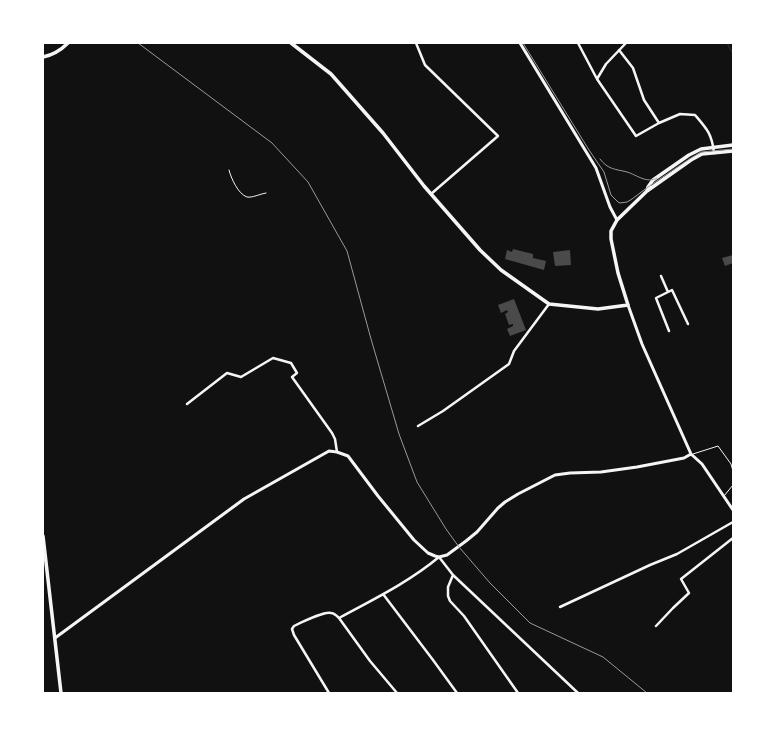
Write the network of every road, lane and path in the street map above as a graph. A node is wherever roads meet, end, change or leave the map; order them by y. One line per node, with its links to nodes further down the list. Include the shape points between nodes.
1 (68, 43): 8 (main road, via 50,56)
2 (291, 43): 18 (main road, via 331,74 383,133)
3 (416, 43): 18 (street, via 425,65 498,136)
4 (520, 43): 19 (street, via 596,168)
5 (578, 43): 9 (street)
6 (626, 43): 7 (street)
7 (619, 50): 9 (street); 10 (street, via 633,68 644,100)
8 (43, 57)
9 (597, 79): 10 (street, via 636,136)
10 (659, 123): 12 (street, via 680,114 695,115 707,128)
11 (733, 145): 12 (main road)
12 (714, 147): 14 (street); 16 (main road, via 701,149 689,155 653,180)
13 (733, 151): 14 (main road)
14 (714, 153): 16 (main road, via 702,154 691,160)
15 (229, 170): 17 (lane, via 242,194 251,197)
16 (647, 191): 19 (main road)
17 (266, 193)
18 (431, 194): 22 (main road, via 495,265)
19 (617, 220): 23 (main road, via 611,231 611,239)
20 (661, 276): 21 (street)
21 (668, 292): 24 (street, via 672,290); 25 (street, via 656,298)
22 (549, 304): 23 (main road, via 598,309); 27 (street, via 514,351 509,364)
23 (628, 305): 29 (street, via 642,344)
24 (688, 324)
25 (669, 331)
26 (187, 404): 28 (street, via 227,373 241,377 273,358 291,362 297,373 292,377 332,433)
27 (418, 426)
28 (337, 452): 37 (street, via 348,456 414,540 428,553); 43 (street, via 329,451 244,499)
29 (691, 454): 30 (lane, via 718,446); 32 (street, via 702,464); 37 (street, via 684,458 637,467 555,475 505,502 477,532 447,555)
30 (733, 471)
31 (733, 484): 32 (lane)
32 (724, 496): 33 (street)
33 (733, 510)
34 (733, 522): 40 (street, via 677,554)
35 (43, 536): 43 (main road)
36 (733, 538): 42 (street, via 681,578 689,593)
37 (439, 557): 38 (street); 39 (street, via 426,568)
38 (453, 575): 48 (street, via 448,588 450,600); 49 (street)
39 (383, 594): 41 (street); 47 (street)
40 (560, 607)
41 (339, 618): 45 (street, via 328,613 292,629); 46 (street)
42 (656, 626)
43 (55, 638): 44 (main road)
44 (61, 693)
45 (329, 693)
46 (397, 693)
47 (456, 693)
48 (518, 693)
49 (578, 693)

